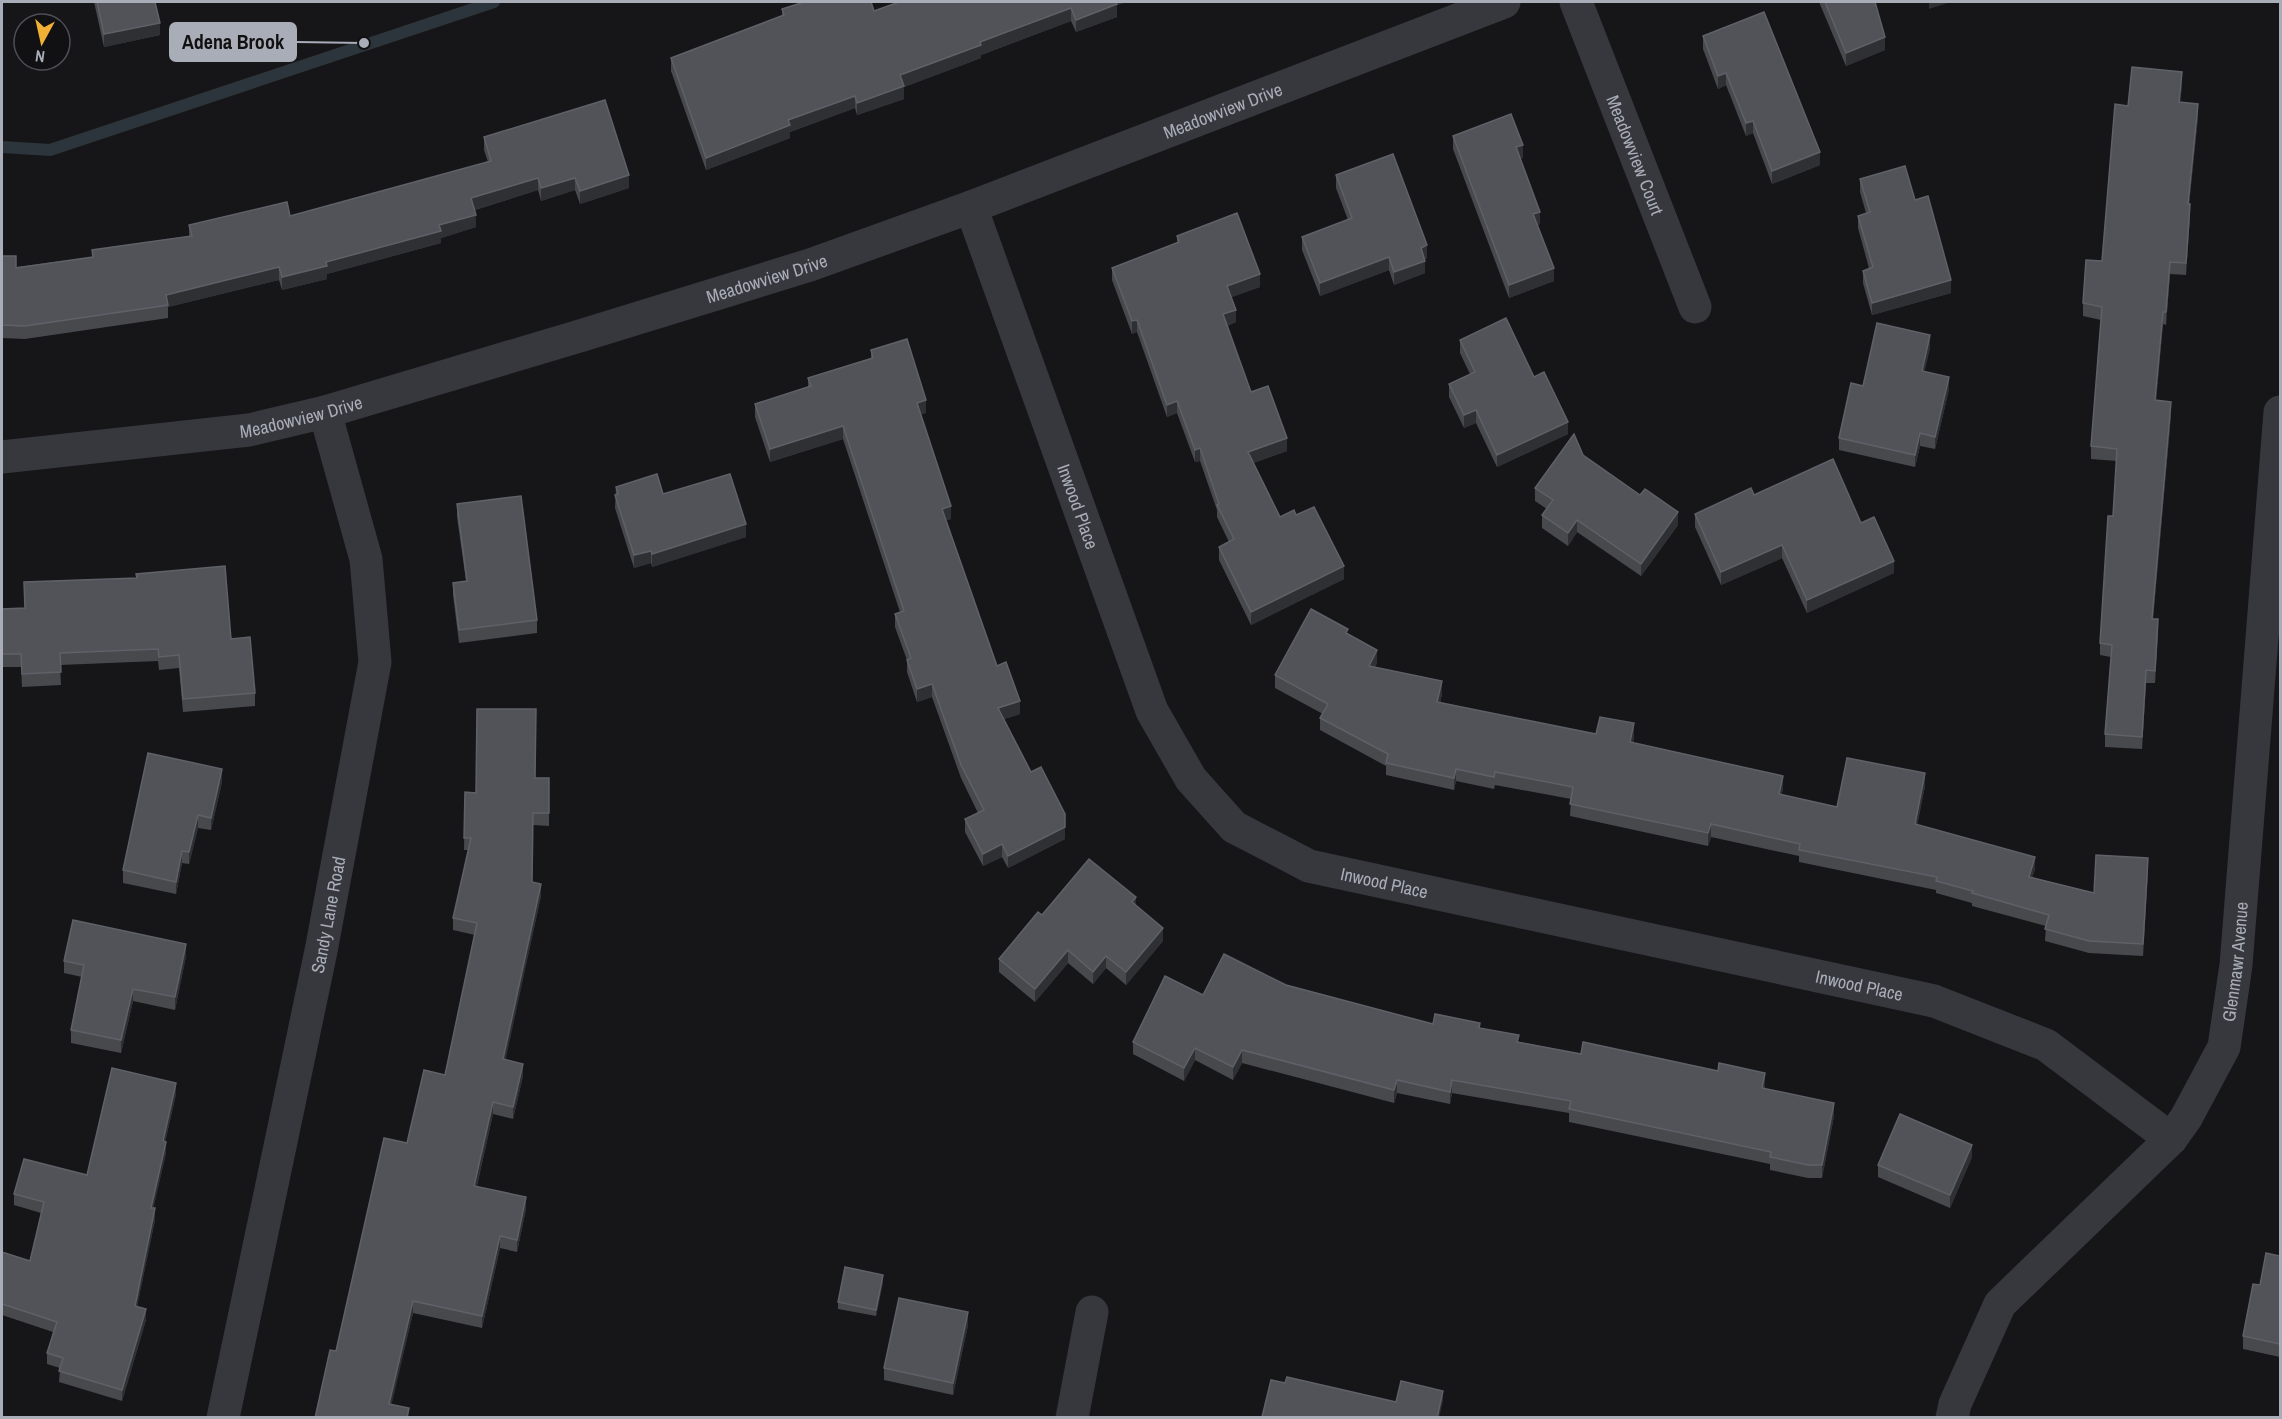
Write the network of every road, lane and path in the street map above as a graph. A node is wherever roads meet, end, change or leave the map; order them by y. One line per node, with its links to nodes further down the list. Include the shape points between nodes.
1 (1504, 2): 3 (street, Meadowview Drive)
2 (1576, 2): 4 (street, Meadowview Court)
3 (971, 207): 5 (street, Meadowview Drive, via 810,265); 8 (street, Inwood Place, via 1152,711 1191,779 1234,827 1309,867 1934,1001 2046,1045)
4 (1695, 307)
5 (325, 412): 7 (street, Meadowview Drive, via 249,430); 10 (street, Sandy Lane Road, via 366,559 375,662 323,939)
6 (2280, 412): 8 (street, Glenmawr Avenue, via 2237,954 2224,1047)
7 (2, 457)
8 (2171, 1139): 12 (street, Glenmawr Avenue, via 2000,1304)
9 (1092, 1312): 11 (street)
10 (223, 1418)
11 (1072, 1418)
12 (1952, 1418)

